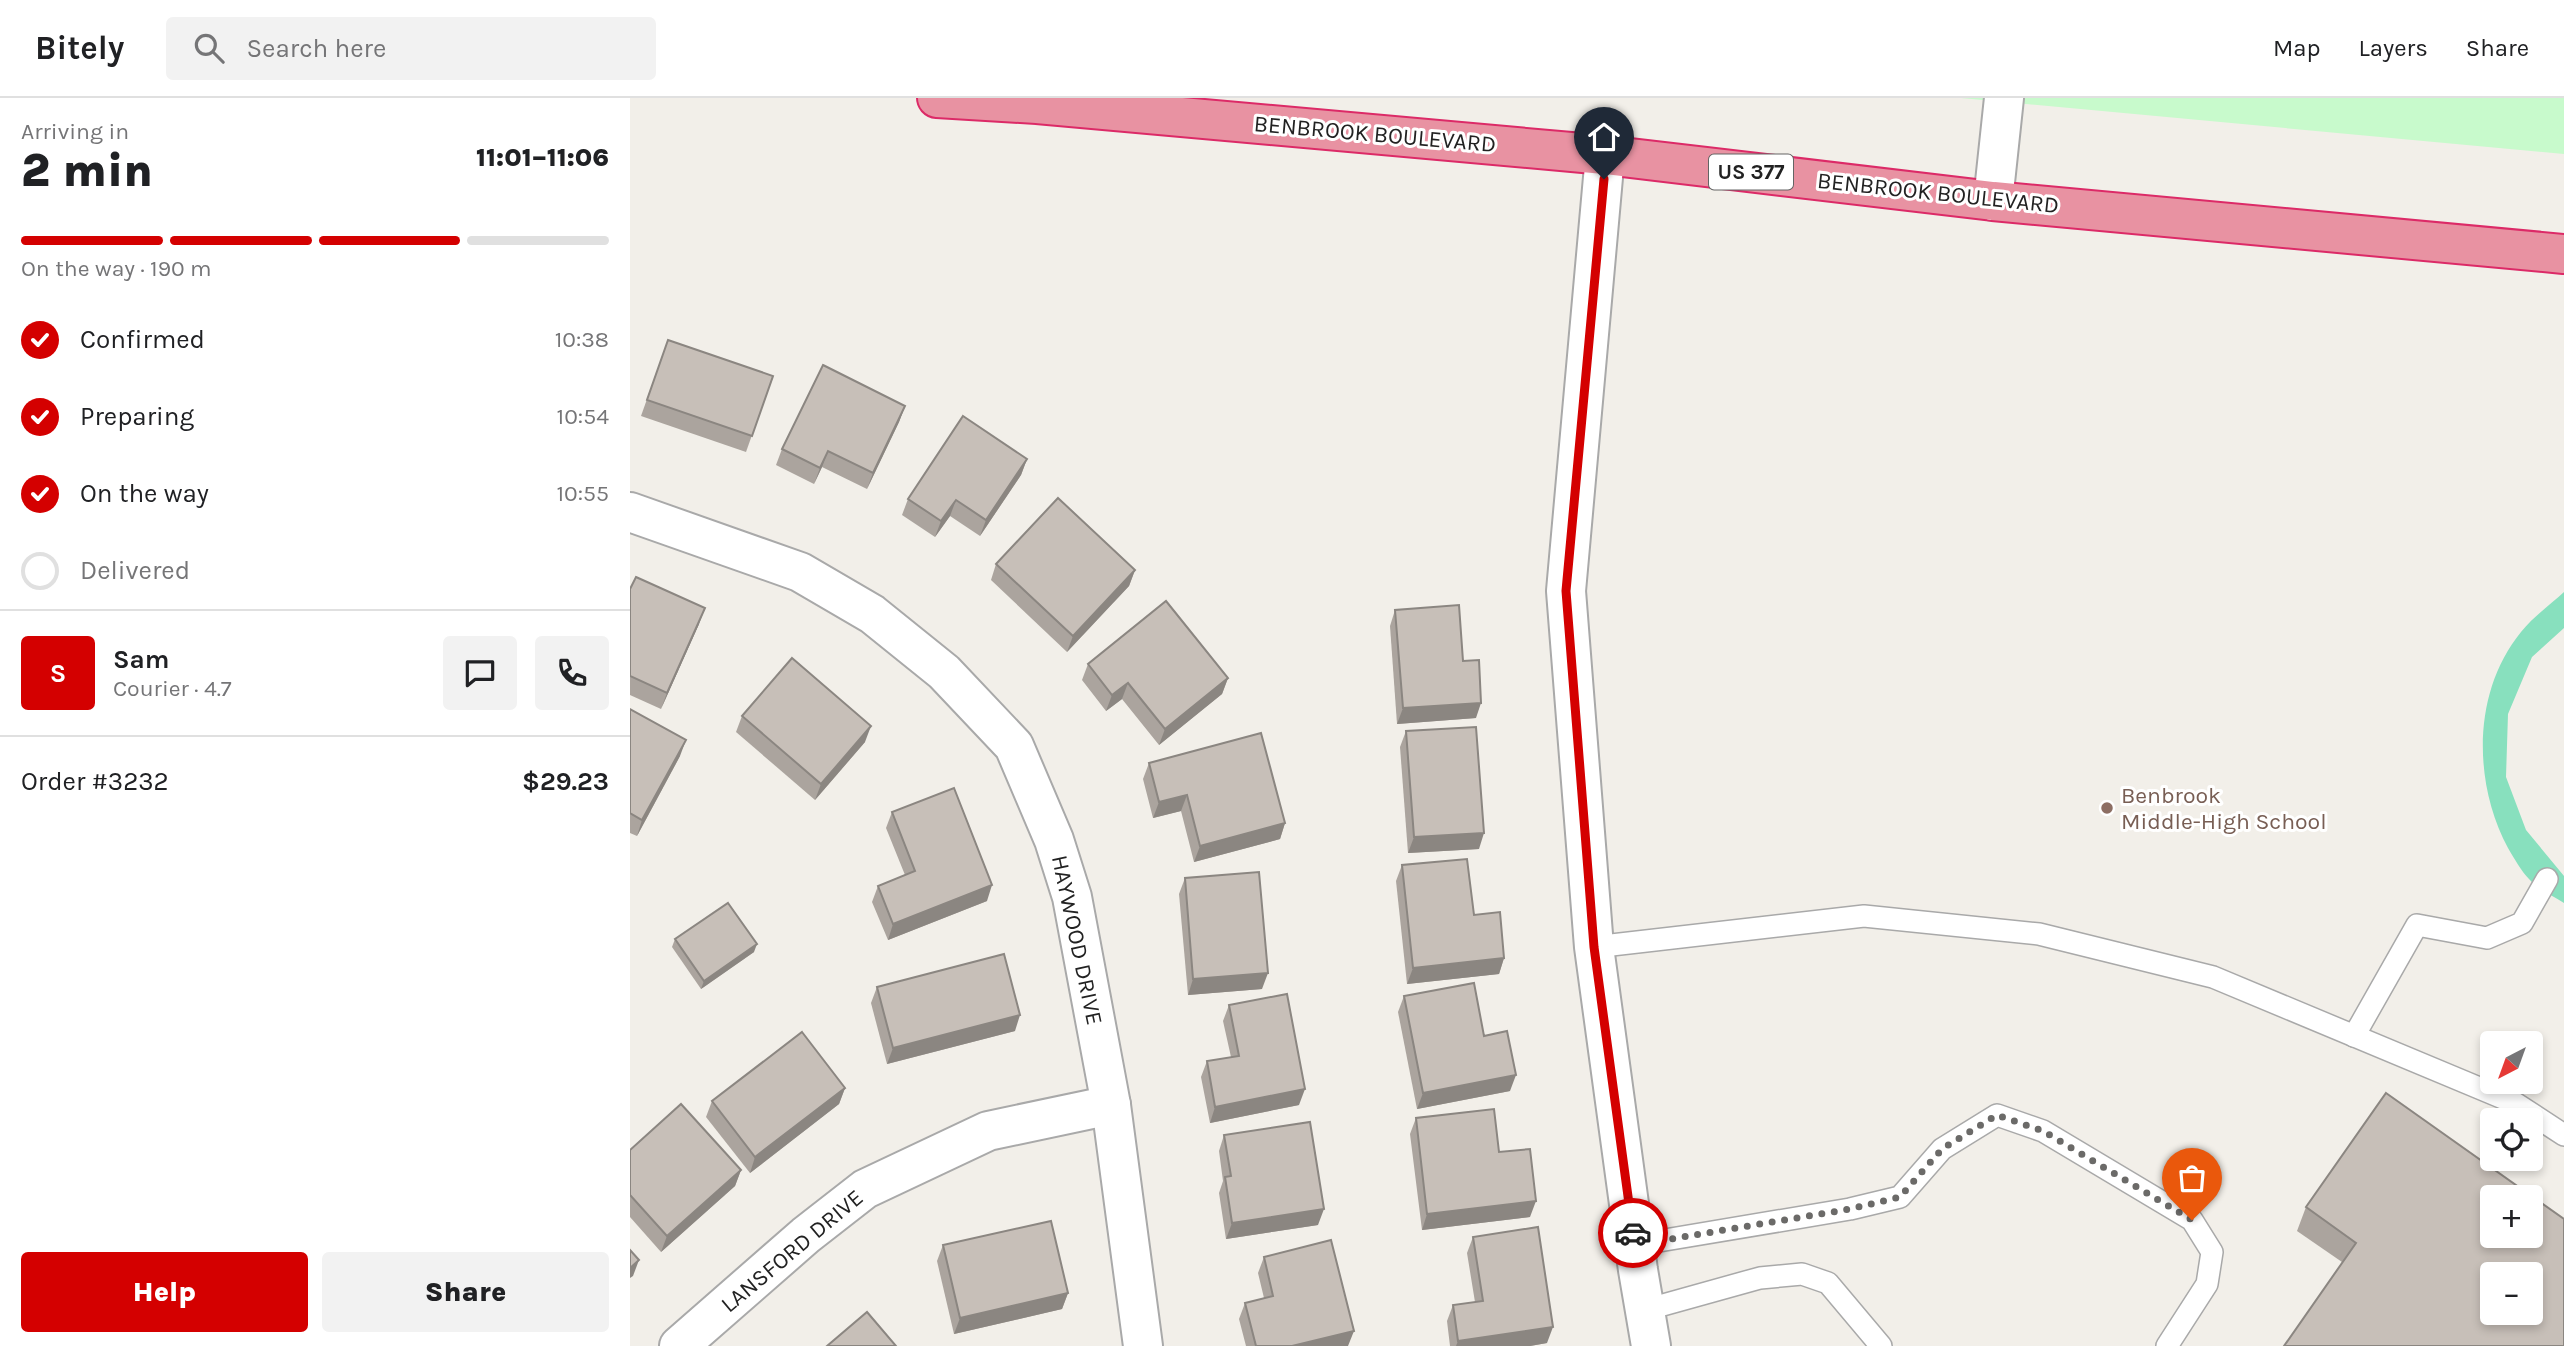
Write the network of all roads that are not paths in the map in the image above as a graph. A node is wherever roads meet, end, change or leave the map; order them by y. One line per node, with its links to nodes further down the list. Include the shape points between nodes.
1 (937, 98): 3 (highway, BENBROOK BOULEVARD / US 377)
2 (2004, 98): 4 (street)
3 (1605, 155): 4 (highway, BENBROOK BOULEVARD / US 377); 8 (street, via 1566,591)
4 (1993, 201): 5 (highway, BENBROOK BOULEVARD / US 377)
5 (2564, 254)
6 (630, 512): 10 (street, HAYWOOD DRIVE, via 800,572 872,614 944,672 1014,746 1054,839 1072,897)
7 (2547, 879): 9 (lane, via 2522,923 2487,938 2417,925)
8 (1594, 947): 9 (lane, via 1864,916 2039,934 2213,977); 12 (street)
9 (2354, 1036): 11 (lane, via 2515,1104)
10 (1111, 1105): 14 (street, LANSFORD DRIVE, via 988,1131 865,1189); 15 (street, HAYWOOD DRIVE)
11 (2564, 1135)
12 (1635, 1245): 13 (street); 17 (lane, via 1900,1197 1942,1149 1997,1115 2043,1131 2192,1220 2212,1252 2207,1284)
13 (1648, 1328): 16 (lane, via 1760,1278 1802,1274 1828,1283)
14 (679, 1346)
15 (1143, 1346)
16 (1881, 1346)
17 (2167, 1346)

